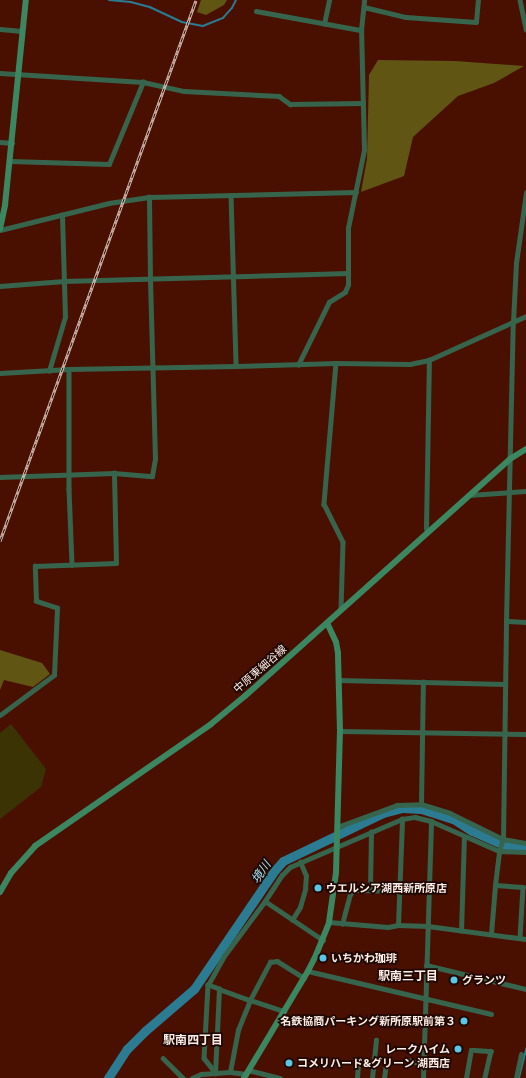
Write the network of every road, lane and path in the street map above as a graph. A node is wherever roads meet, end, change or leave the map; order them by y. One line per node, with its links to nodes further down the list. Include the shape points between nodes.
1 (26, 0): 12 (street)
2 (329, 0): 8 (street)
3 (364, 0): 6 (street)
4 (478, 0): 6 (street, via 476,22 406,17)
5 (520, 0): 10 (street)
6 (364, 7): 11 (street)
7 (256, 11): 8 (street)
8 (324, 24): 11 (street)
9 (0, 29): 12 (street)
10 (526, 29)
11 (361, 30): 16 (street)
12 (22, 31): 14 (street)
13 (0, 73): 14 (street)
14 (18, 75): 15 (street); 18 (street)
15 (143, 82): 16 (street, via 184,91 279,96 290,104); 19 (street, via 109,164)
16 (364, 103): 20 (street, via 364,150)
17 (0, 142): 18 (street)
18 (12, 143): 19 (street)
19 (10, 161): 25 (street)
20 (356, 192): 22 (street); 26 (street, via 348,228)
21 (526, 193): 32 (street, via 516,263)
22 (231, 195): 23 (street); 27 (street)
23 (149, 197): 24 (street, via 109,203); 28 (street)
24 (62, 215): 25 (street); 29 (street)
25 (0, 229)
26 (348, 273): 27 (street); 35 (street, via 345,292 329,302)
27 (234, 277): 28 (street); 36 (street)
28 (150, 280): 29 (street); 37 (street)
29 (64, 281): 30 (street); 39 (street, via 65,317)
30 (0, 286)
31 (526, 316): 32 (street)
32 (513, 322): 33 (street); 42 (street)
33 (429, 360): 34 (street, via 398,364); 49 (street)
34 (336, 363): 35 (street); 51 (street, via 324,504 343,542)
35 (298, 365): 36 (street)
36 (236, 366): 37 (street)
37 (152, 368): 38 (street); 43 (street, via 155,459 152,476)
38 (69, 369): 39 (street); 44 (street)
39 (49, 371): 40 (street)
40 (0, 374)
41 (526, 449): 42 (street, 中原東細谷線)
42 (510, 459): 47 (street); 48 (street, 中原東細谷線)
43 (114, 473): 44 (street); 50 (street, via 116,563)
44 (69, 474): 45 (street); 50 (street)
45 (0, 477)
46 (526, 491): 47 (street)
47 (509, 493): 48 (street); 52 (street)
48 (469, 495): 49 (street, 中原東細谷線)
49 (427, 532): 51 (street, 中原東細谷線)
50 (72, 565): 58 (street, via 35,566 36,602 57,608 54,675)
51 (341, 610): 54 (street, 中原東細谷線)
52 (506, 621): 53 (street); 57 (street)
53 (526, 622)
54 (327, 623): 55 (street, via 336,642); 78 (street, 中原東細谷線, via 210,724 35,846 11,873)
55 (339, 680): 56 (street); 59 (street)
56 (423, 682): 57 (street); 60 (street)
57 (505, 684): 61 (street)
58 (0, 715)
59 (340, 731): 60 (street); 66 (street)
60 (422, 733): 61 (street); 63 (street)
61 (504, 733): 62 (street); 69 (street)
62 (526, 734)
63 (421, 804): 66 (street, via 397,805); 69 (street, via 450,813)
64 (402, 819): 65 (street, via 415,817); 67 (street); 77 (street)
65 (431, 821): 68 (street); 84 (street)
66 (337, 829): 71 (street)
67 (371, 832): 71 (street); 76 (street)
68 (464, 837): 72 (street); 85 (street)
69 (503, 839): 70 (street); 72 (street)
70 (526, 843)
71 (337, 846): 74 (street); 81 (street, via 334,897)
72 (499, 851): 73 (street); 75 (street)
73 (526, 852)
74 (300, 862): 79 (street, via 282,875); 80 (street, via 306,876 305,892)
75 (495, 885): 86 (street); 87 (street, via 523,887)
76 (370, 889): 77 (street); 82 (street, via 354,890 350,894)
77 (400, 891): 83 (street)
78 (0, 892)
79 (265, 901): 80 (street); 93 (street, via 224,956)
80 (292, 920): 89 (street)
81 (329, 922): 82 (street); 89 (street)
82 (342, 924): 83 (street, via 388,927)
83 (398, 925): 84 (street)
84 (428, 926): 85 (street); 90 (street)
85 (461, 931): 86 (street)
86 (491, 934): 87 (street)
87 (520, 938): 88 (street)
88 (526, 939)
89 (323, 940): 91 (street)
90 (426, 965): 95 (street); 97 (street)
91 (308, 971): 92 (street); 97 (street)
92 (304, 978): 96 (street, via 277,961 270,962); 98 (street)
93 (208, 985): 94 (street); 107 (street, via 204,1058)
94 (219, 989): 96 (street); 107 (street)
95 (526, 989)
96 (250, 1000): 98 (street); 108 (street, via 238,1030)
97 (426, 1000): 99 (street); 106 (street)
98 (284, 1011): 109 (street)
99 (491, 1014)
100 (376, 1040): 114 (street)
101 (521, 1055): 119 (street)
102 (163, 1058): 110 (street)
103 (408, 1060): 106 (street)
104 (358, 1063): 113 (street)
105 (386, 1063): 115 (street)
106 (423, 1064): 116 (street)
107 (214, 1072): 108 (street); 111 (street)
108 (230, 1072): 109 (street)
109 (246, 1074): 112 (street)
110 (183, 1078)
111 (192, 1078)
112 (280, 1078)
113 (356, 1078)
114 (372, 1078)
115 (384, 1078)
116 (423, 1078)
117 (466, 1078): 118 (street, via 471,1050 475,1050 491,1052)
118 (485, 1078)
119 (516, 1078)

